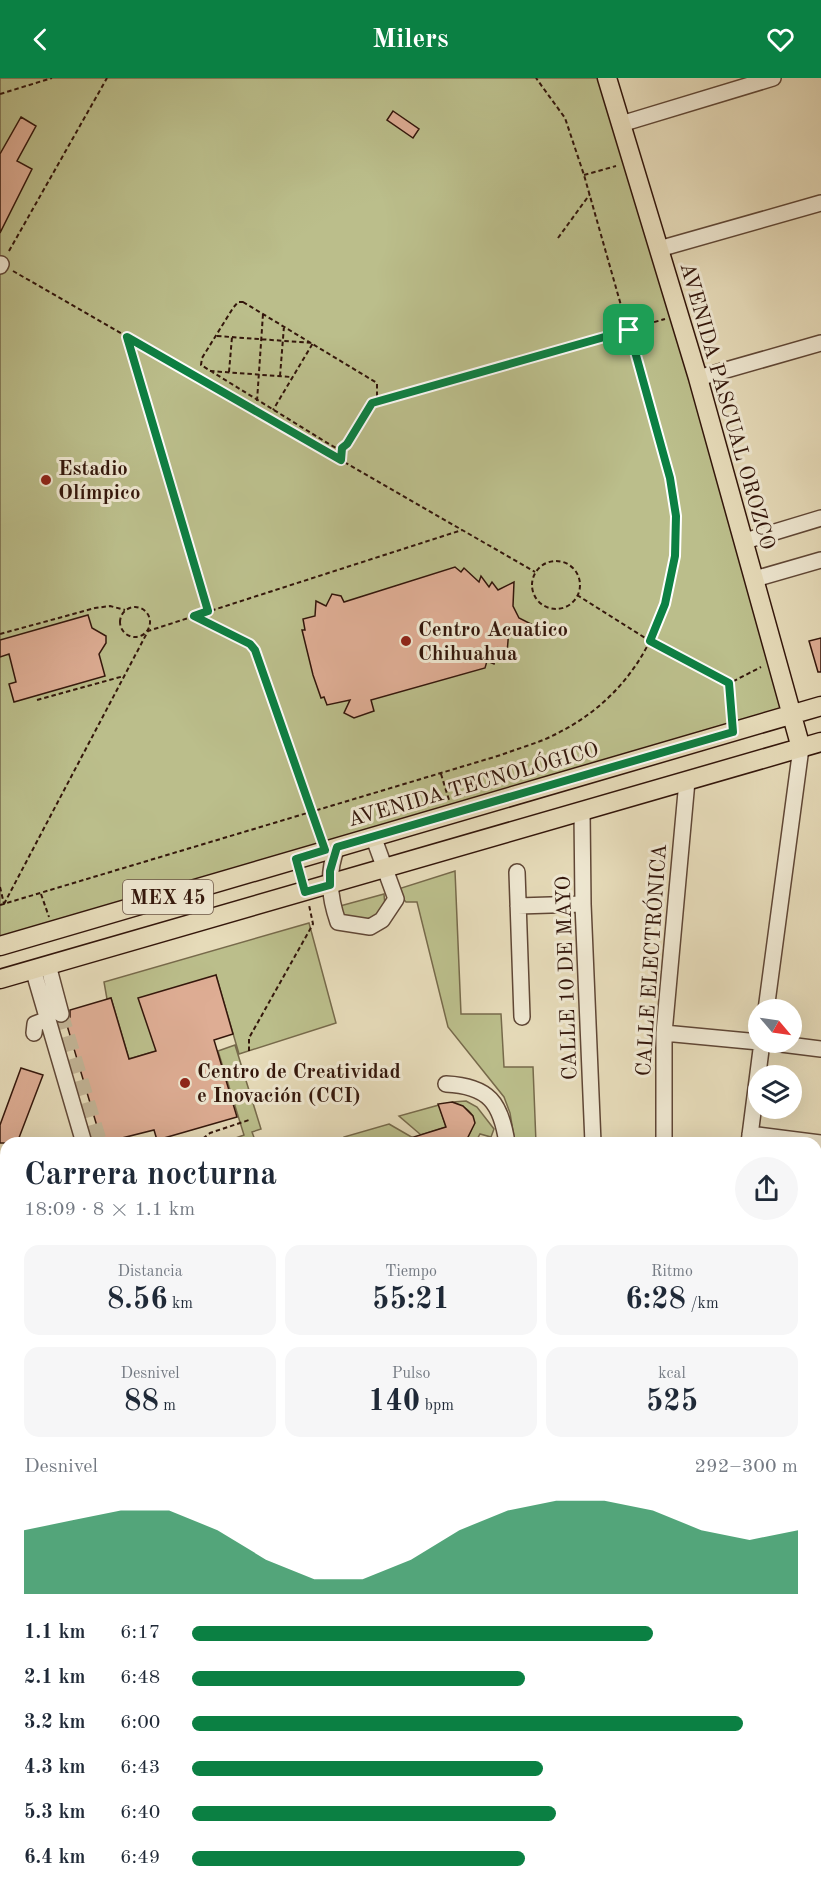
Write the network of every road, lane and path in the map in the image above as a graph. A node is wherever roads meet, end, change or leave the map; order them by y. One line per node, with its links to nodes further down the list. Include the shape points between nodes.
1 (52, 78): 6 (path)
2 (107, 78): 14 (path)
3 (536, 78): 9 (path, via 565,118)
4 (607, 78): 7 (main road, AVENIDA PASCUAL OROZCO)
5 (773, 78): 7 (street)
6 (0, 94)
7 (621, 124): 8 (main road, AVENIDA PASCUAL OROZCO)
8 (633, 161): 9 (path); 13 (main road, AVENIDA PASCUAL OROZCO)
9 (584, 175): 10 (path)
10 (590, 194): 12 (path); 18 (path)
11 (821, 203): 13 (street)
12 (558, 238)
13 (659, 249): 16 (main road, AVENIDA PASCUAL OROZCO)
14 (1, 265): 20 (path)
15 (263, 314): 17 (path); 19 (path, via 238,302); 22 (path)
16 (679, 315): 18 (path); 31 (main road, AVENIDA PASCUAL OROZCO)
17 (284, 326): 23 (path); 24 (path)
18 (629, 330): 33 (path); 49 (path, via 670,478 676,516 675,556 665,604)
19 (217, 336): 21 (path); 26 (path, via 201,361)
20 (127, 337): 36 (path); 45 (path)
21 (232, 337): 22 (path); 27 (path)
22 (261, 339): 23 (path); 28 (path)
23 (282, 341): 24 (path); 29 (path)
24 (313, 343): 30 (path); 33 (path, via 375,380 379,387)
25 (821, 343): 31 (street)
26 (207, 370): 27 (path); 32 (path)
27 (229, 372): 28 (path)
28 (258, 375): 29 (path); 32 (path)
29 (279, 376): 30 (path)
30 (292, 378): 34 (path)
31 (698, 378): 39 (main road, AVENIDA PASCUAL OROZCO)
32 (257, 401): 34 (path)
33 (372, 403): 35 (path)
34 (273, 410): 35 (path)
35 (342, 448): 36 (path)
36 (341, 460): 38 (path)
37 (821, 518): 39 (street)
38 (462, 530): 41 (path); 45 (path)
39 (745, 542): 42 (main road, AVENIDA PASCUAL OROZCO)
40 (821, 560): 42 (street)
41 (535, 572): 43 (path, via 548,562 571,566 579,580); 43 (path, via 533,595 544,606 567,607)
42 (755, 579): 50 (main road, AVENIDA PASCUAL OROZCO)
43 (578, 596): 49 (path)
44 (125, 610): 47 (path, via 139,606 147,612 151,621); 47 (path, via 120,620 125,634 140,637); 48 (path, via 95,608)
45 (208, 611): 46 (path)
46 (194, 616): 47 (path); 62 (path, via 255,650)
47 (148, 631): 51 (path)
48 (0, 634)
49 (650, 641): 52 (path); 59 (path, via 624,682 588,714 556,734)
50 (777, 659): 52 (path); 55 (main road, AVENIDA PASCUAL OROZCO)
51 (124, 676): 53 (path); 72 (path)
52 (729, 683): 56 (path)
53 (37, 700)
54 (821, 706): 55 (main road, AVENIDA TECNOLÓGICO / MEX 45)
55 (792, 714): 56 (main road, AVENIDA TECNOLÓGICO / MEX 45); 58 (main road, AVENIDA PASCUAL OROZCO)
56 (733, 732): 63 (main road, AVENIDA TECNOLÓGICO / MEX 45)
57 (821, 742): 58 (main road, MEX 45)
58 (801, 748): 60 (main road, MEX 45); 79 (street)
59 (441, 774): 62 (path); 63 (path)
60 (687, 781): 61 (main road, MEX 45); 83 (street, CALLE ELECTRÓNICA)
61 (582, 811): 66 (main road, MEX 45); 73 (street, CALLE 10 DE MAYO)
62 (312, 813): 65 (path); 71 (path)
63 (453, 813): 64 (main road, AVENIDA TECNOLÓGICO / MEX 45)
64 (373, 836): 65 (main road, AVENIDA TECNOLÓGICO / MEX 45); 66 (street)
65 (331, 848): 68 (street); 75 (main road, AVENIDA TECNOLÓGICO / MEX 45)
66 (385, 868): 68 (main road, MEX 45); 68 (street, via 396,899 382,920 370,927 338,922)
67 (516, 872): 74 (street)
68 (330, 885): 70 (main road, MEX 45)
69 (0, 887): 72 (path)
70 (305, 892): 77 (main road, MEX 45); 87 (path, via 313,924 249,1038)
71 (41, 894): 72 (path); 75 (path)
72 (1, 904)
73 (583, 904): 74 (street); 94 (street, CALLE 10 DE MAYO)
74 (518, 906): 81 (street)
75 (53, 931): 76 (main road, AVENIDA TECNOLÓGICO / MEX 45)
76 (0, 946)
77 (40, 967): 78 (main road, MEX 45); 80 (street)
78 (0, 979)
79 (767, 999)
80 (54, 1016): 82 (street, via 35,1024); 91 (street)
81 (522, 1017)
82 (34, 1033)
83 (664, 1034): 84 (street); 95 (street, CALLE ELECTRÓNICA)
84 (748, 1041)
85 (802, 1047): 86 (street)
86 (821, 1049)
87 (249, 1051)
88 (761, 1053): 96 (street)
89 (446, 1084): 93 (street, via 465,1085 489,1097 502,1118)
90 (249, 1120): 92 (path)
91 (83, 1137)
92 (205, 1137)
93 (506, 1137)
94 (593, 1137)
95 (664, 1137)
96 (749, 1137)

